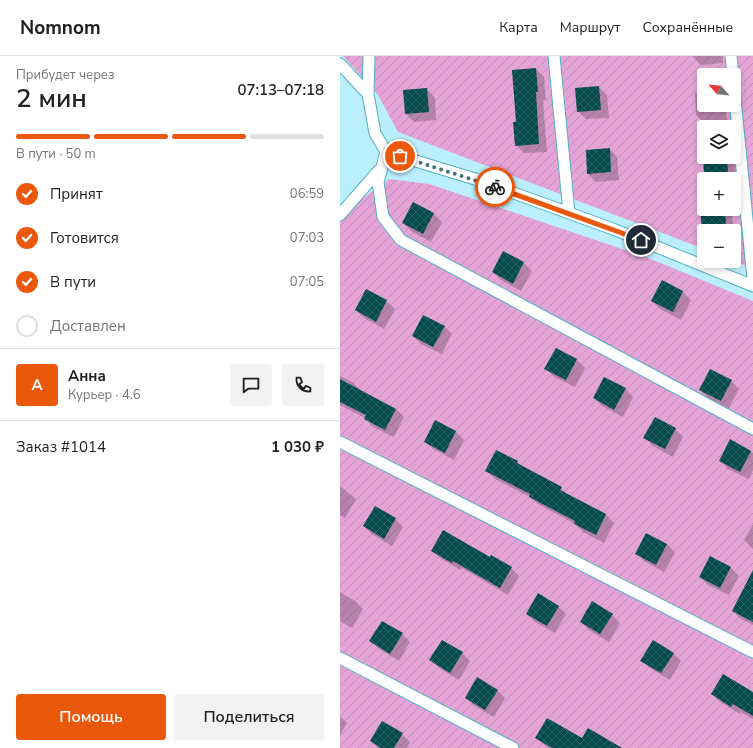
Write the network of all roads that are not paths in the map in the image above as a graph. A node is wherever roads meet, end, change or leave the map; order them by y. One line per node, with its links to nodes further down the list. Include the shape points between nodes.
1 (369, 56): 6 (lane)
2 (554, 56): 10 (lane)
3 (731, 56): 5 (lane)
4 (340, 64): 6 (lane)
5 (732, 68)
6 (368, 94): 8 (lane, via 375,133)
7 (736, 112): 12 (lane)
8 (386, 152): 9 (lane); 10 (lane, via 475,179)
9 (382, 165): 11 (lane); 14 (lane, via 378,182 383,217 401,240)
10 (568, 213): 13 (lane)
11 (340, 215)
12 (753, 279)
13 (753, 286)
14 (753, 429)
15 (340, 442): 16 (lane)
16 (753, 652)
17 (340, 658): 18 (lane)
18 (513, 748)

